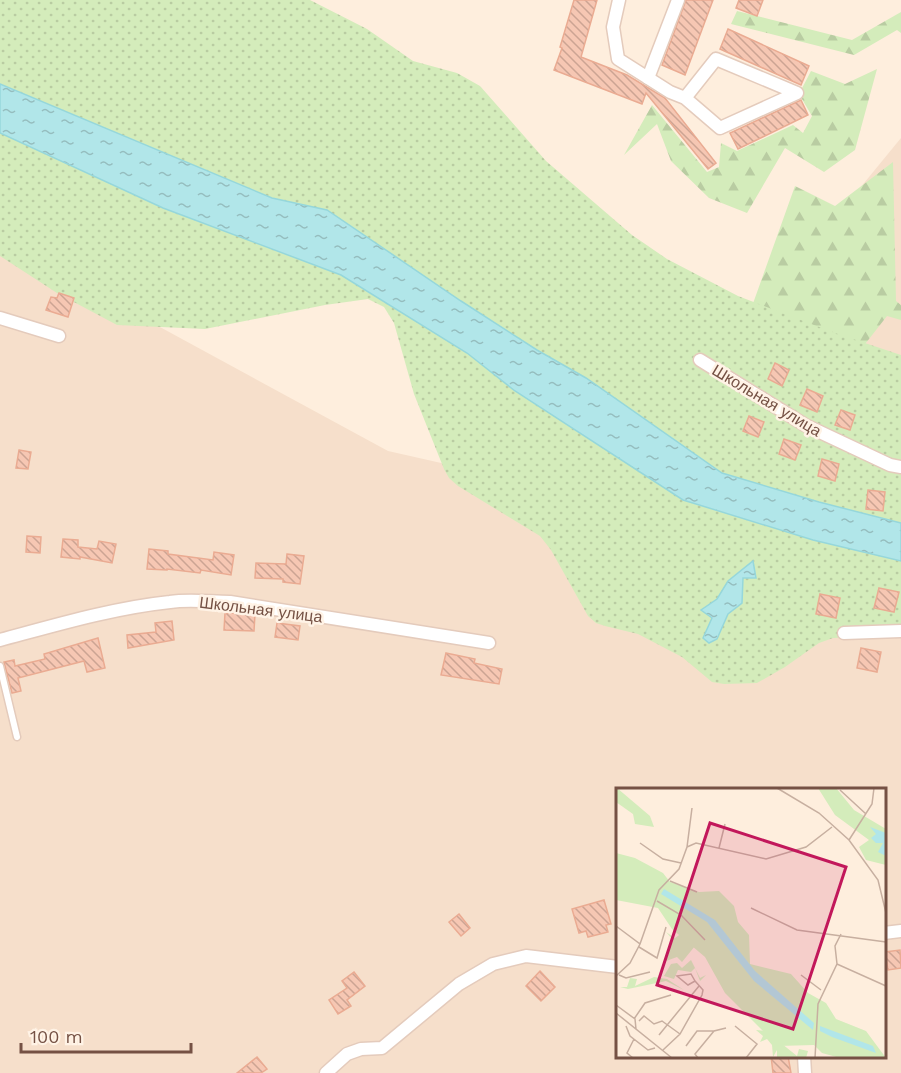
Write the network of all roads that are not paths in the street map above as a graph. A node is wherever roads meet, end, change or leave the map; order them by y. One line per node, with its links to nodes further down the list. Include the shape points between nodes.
1 (619, 0): 3 (street, via 613,27 618,59)
2 (678, 0): 3 (street)
3 (648, 78): 4 (street)
4 (685, 98): 4 (street, via 716,59 796,93 720,128)
5 (0, 318): 6 (street)
6 (59, 336)
7 (700, 360): 8 (street, Школьная улица, via 805,425)
8 (901, 467)
9 (901, 631): 10 (street)
10 (844, 633)
11 (0, 640): 12 (street, Школьная улица, via 117,610 173,601 205,601)
12 (489, 643)
13 (0, 666): 14 (lane)
14 (17, 737)
15 (901, 931): 16 (street)
16 (886, 933)
17 (616, 967): 19 (street, via 526,956 493,964 459,984 382,1048 347,1054)
18 (804, 1058): 20 (street)
19 (326, 1073)
20 (805, 1073)

